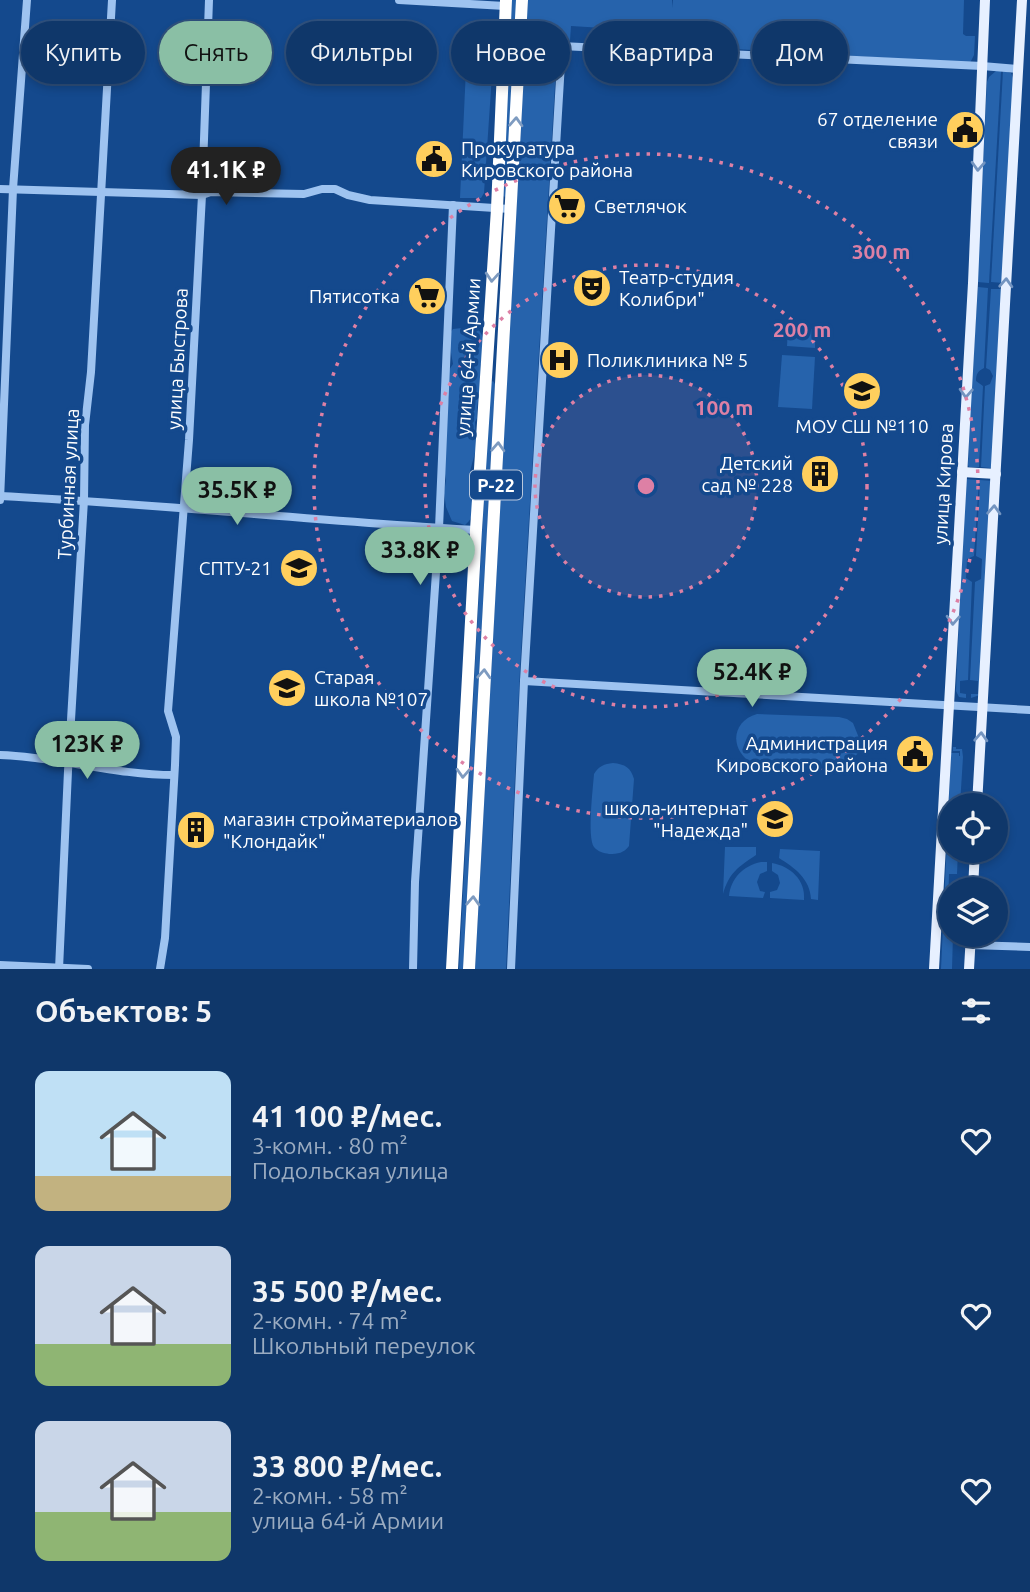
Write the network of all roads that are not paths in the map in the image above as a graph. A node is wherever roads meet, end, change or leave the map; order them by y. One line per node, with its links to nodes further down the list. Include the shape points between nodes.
1 (27, 0): 16 (street)
2 (112, 0): 17 (street, Турбинная улица)
3 (209, 0): 18 (street, улица Быстрова)
4 (399, 0): 8 (street)
5 (522, 0): 9 (highway, улица 64-й Армии / Р-22)
6 (985, 0): 11 (main road, улица Кирова)
7 (1022, 0): 12 (main road)
8 (506, 3): 20 (highway, улица 64-й Армии / Р-22)
9 (521, 21)
10 (570, 46): 11 (street)
11 (982, 66): 12 (street); 24 (main road, улица Кирова, one-way to 24)
12 (1017, 69): 25 (main road, one-way to 12)
13 (517, 84): 21 (highway, улица 64-й Армии / Р-22, one-way to 13)
14 (560, 84): 31 (street)
15 (0, 188): 16 (street)
16 (13, 189): 17 (street); 26 (street)
17 (100, 192): 18 (street); 27 (street, Турбинная улица)
18 (202, 195): 19 (street, via 304,194 335,189 370,200); 28 (street, улица Быстрова)
19 (453, 205): 20 (street); 29 (street, улица 64-й Армии)
20 (497, 208): 21 (street); 22 (highway, улица 64-й Армии / Р-22, one-way to 22)
21 (511, 209): 23 (highway, улица 64-й Армии / Р-22)
22 (486, 362): 23 (highway); 30 (highway, улица 64-й Армии / Р-22)
23 (503, 363): 48 (highway, улица 64-й Армии / Р-22, one-way to 23)
24 (962, 472): 25 (main road); 32 (main road, улица Кирова, one-way to 32)
25 (996, 474): 33 (main road, one-way to 25)
26 (0, 498): 27 (street)
27 (84, 500): 28 (street); 36 (street, Турбинная улица)
28 (184, 508): 29 (street); 37 (street, улица Быстрова, via 168,711 176,737)
29 (439, 528): 30 (street); 46 (street, улица 64-й Армии)
30 (476, 530): 47 (highway, улица 64-й Армии / Р-22, one-way to 47)
31 (524, 681): 32 (street); 49 (street)
32 (948, 705): 33 (street); 50 (main road, улица Кирова)
33 (982, 707): 34 (street); 38 (main road, one-way to 33)
34 (1030, 710)
35 (0, 755): 36 (street)
36 (69, 762): 37 (street); 43 (street, Турбинная улица)
37 (174, 775): 45 (street, улица Быстрова)
38 (978, 793)
39 (1008, 944): 41 (street)
40 (970, 947): 51 (main road)
41 (1030, 947)
42 (0, 965): 43 (street)
43 (59, 968): 44 (street)
44 (88, 969)
45 (160, 969)
46 (413, 969)
47 (452, 969)
48 (469, 969)
49 (512, 969)
50 (934, 969)
51 (969, 969)

